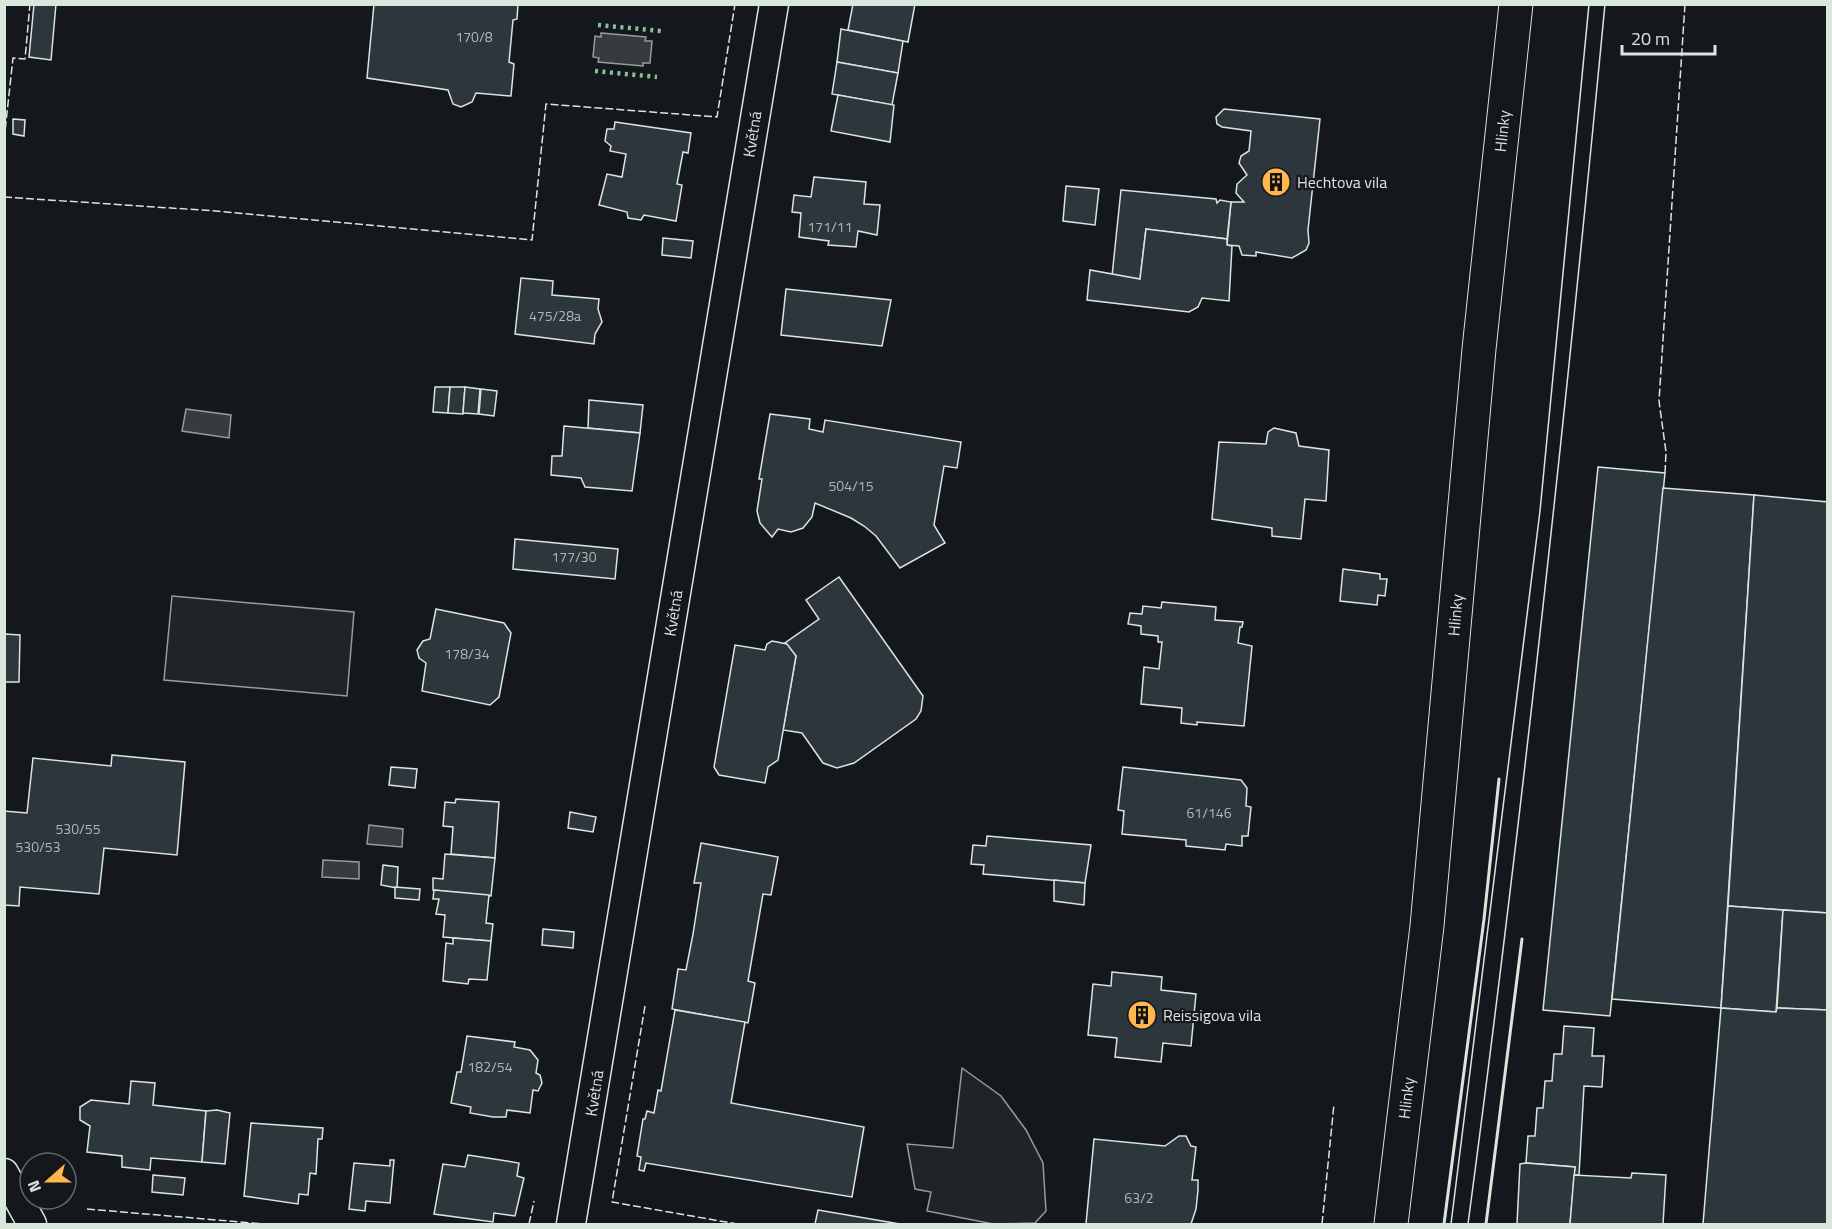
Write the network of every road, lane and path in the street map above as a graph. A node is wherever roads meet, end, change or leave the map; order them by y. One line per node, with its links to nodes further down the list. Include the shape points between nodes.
1 (774, 4): 5 (street, Květná)
2 (1516, 4): 6 (street, Hlinky, via 1479,349 1427,926)
3 (4, 1173): 4 (street)
4 (32, 1224)
5 (576, 1224)
6 (1391, 1224)

